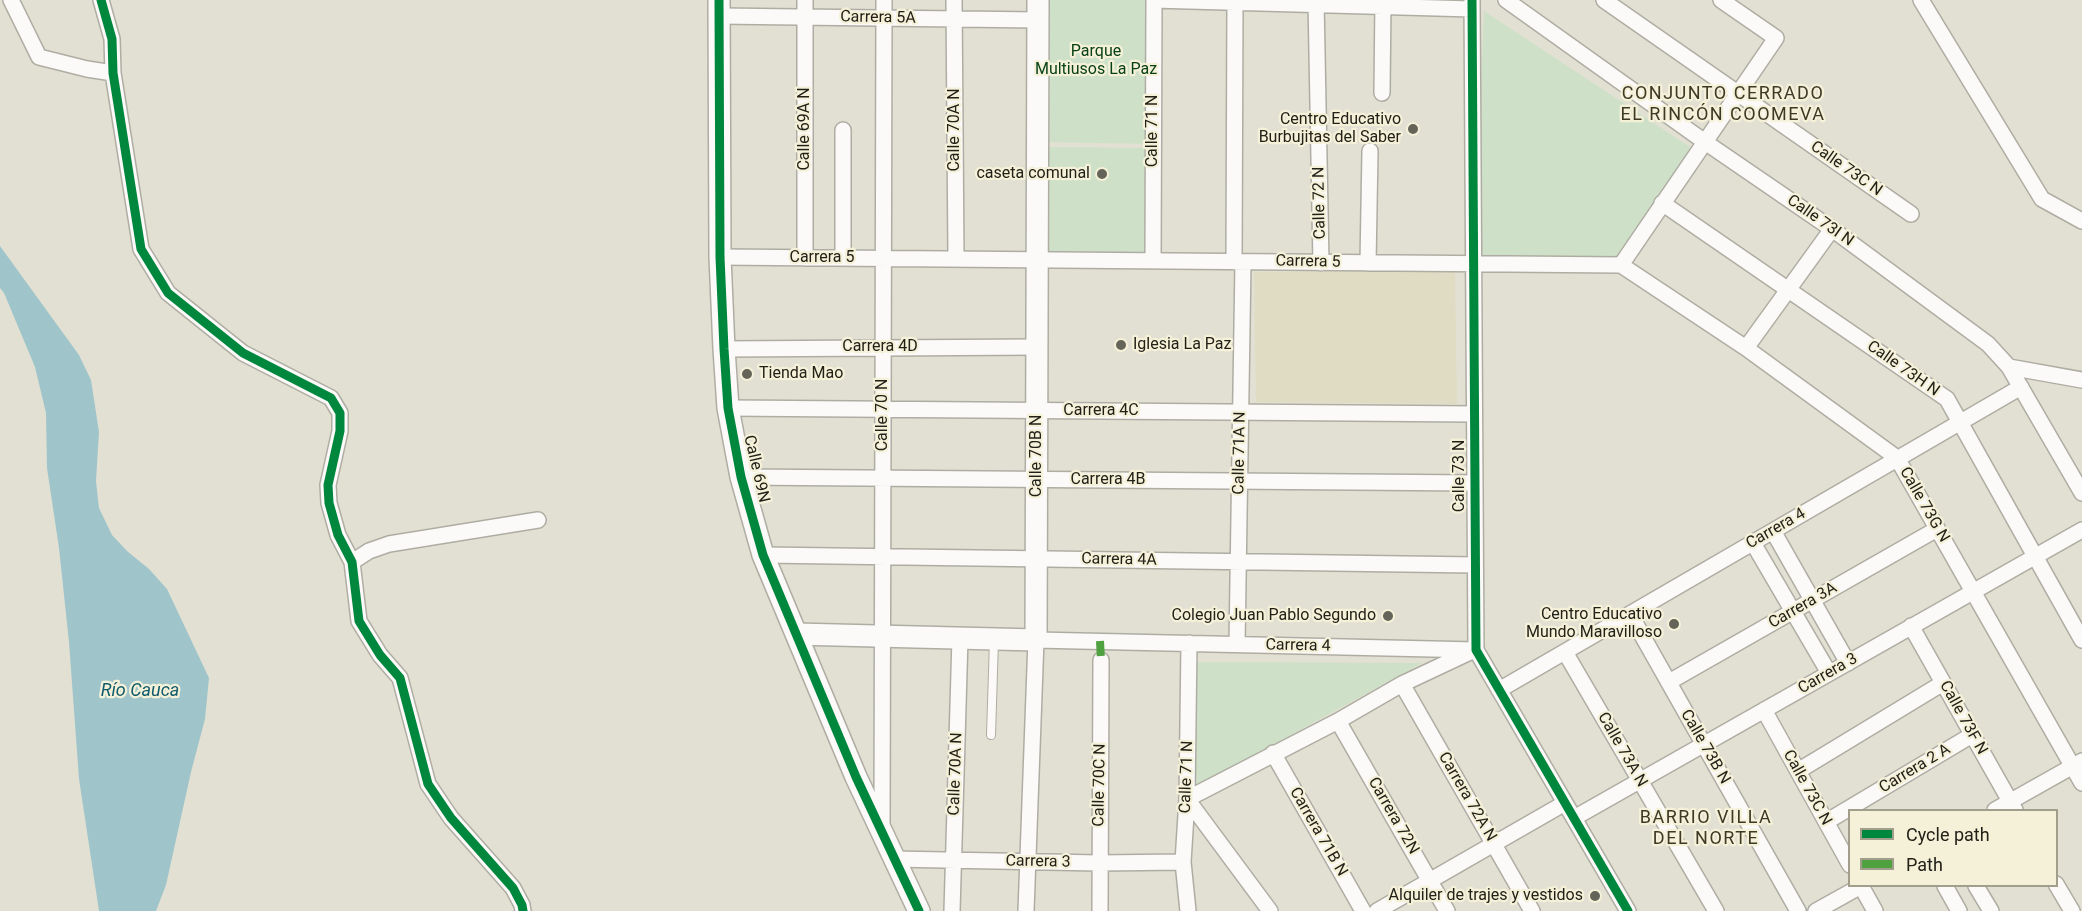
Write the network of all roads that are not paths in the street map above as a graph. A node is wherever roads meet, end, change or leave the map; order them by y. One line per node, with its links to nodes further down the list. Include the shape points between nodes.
1 (11, 0): 20 (street, via 39,57)
2 (101, 0): 20 (street, via 112,39)
3 (805, 0): 17 (street, Calle 69A N)
4 (884, 0): 18 (street, Calle 70 N)
5 (954, 0): 19 (street, Calle 70A N)
6 (1154, 0): 11 (street); 36 (street, Calle 71 N)
7 (1506, 0): 24 (street, Calle 73I N)
8 (1604, 0): 22 (street, Calle 73C N)
9 (1721, 0): 22 (street, via 1776,38)
10 (1921, 0): 28 (street, via 2042,199)
11 (1235, 1): 12 (street); 37 (street, Calle 71A N)
12 (1317, 2): 13 (street); 38 (street, Calle 72 N)
13 (1383, 3): 14 (street); 21 (street)
14 (1472, 4): 40 (street, Calle 73 N)
15 (719, 8): 17 (street, Carrera 5A); 30 (street, Calle 69N)
16 (1038, 10): 19 (street, Carrera 5A); 35 (street, Calle 70B N)
17 (805, 17): 18 (street, Carrera 5A); 31 (street, Calle 69A N)
18 (884, 18): 19 (street, Carrera 5A); 33 (street, Calle 70 N)
19 (955, 19): 34 (street, Calle 70A N)
20 (113, 73): 75 (street, via 141,249 168,293 243,353 331,399 340,413 328,485 338,535)
21 (1382, 93)
22 (1738, 93): 24 (street); 27 (street, Calle 73C N)
23 (843, 130): 32 (street)
24 (1705, 141): 26 (street); 29 (street, Calle 73I N)
25 (1370, 151): 39 (street)
26 (1662, 203): 41 (street); 42 (street, Calle 73H N)
27 (1911, 214)
28 (2082, 221)
29 (1832, 229): 42 (street); 47 (street, Calle 73I N, via 1988,344)
30 (720, 257): 31 (street, Carrera 5); 46 (street, Calle 69N)
31 (805, 258): 32 (street, Carrera 5)
32 (843, 258): 33 (street, Carrera 5)
33 (883, 258): 34 (street, Carrera 5); 43 (street, Calle 70 N)
34 (956, 259): 35 (street, Carrera 5)
35 (1037, 260): 36 (street, Carrera 5); 44 (street, Calle 70B N)
36 (1153, 261): 37 (street, Carrera 5)
37 (1238, 262): 38 (street, Carrera 5); 53 (street, Calle 71A N)
38 (1321, 263): 39 (street, Carrera 5)
39 (1368, 263): 40 (street, Carrera 5)
40 (1473, 264): 41 (street, Carrera 5); 54 (street, Calle 73 N)
41 (1621, 265): 45 (street, Calle 73G N)
42 (1788, 290): 45 (street); 55 (street, Calle 73H N, via 1947,399)
43 (883, 347): 44 (street, Carrera 4D); 46 (street, Carrera 4D); 51 (street, Calle 70 N)
44 (1037, 347): 52 (street, Calle 70B N)
45 (1746, 348): 56 (street, Calle 73G N)
46 (723, 349): 50 (street, Calle 69N)
47 (2009, 367): 48 (street); 49 (street, Calle 73I N)
48 (2082, 380)
49 (2021, 387): 55 (street, Carrera 4); 57 (street, Calle 73I N)
50 (728, 408): 51 (street, Carrera 4C); 59 (street, Calle 69N)
51 (883, 409): 52 (street, Carrera 4C); 60 (street, Calle 70 N)
52 (1037, 411): 53 (street, Carrera 4C); 61 (street, Calle 70B N)
53 (1240, 412): 54 (street, Carrera 4C); 62 (street, Calle 71A N)
54 (1474, 414): 63 (street, Calle 73 N)
55 (1959, 422): 56 (street, Carrera 4); 72 (street, Calle 73H N)
56 (1897, 458): 66 (street, Calle 73G N); 68 (street, Carrera 4)
57 (2064, 461): 58 (street); 64 (street, Calle 73I N)
58 (2082, 468)
59 (741, 477): 60 (street, Carrera 4B); 70 (street, Calle 69N)
60 (883, 478): 61 (street, Carrera 4B); 71 (street, Calle 70 N)
61 (1036, 479): 62 (street, Carrera 4B); 73 (street, Calle 70B N)
62 (1239, 481): 63 (street, Carrera 4B); 74 (street, Calle 71A N)
63 (1474, 483): 76 (street, Calle 73 N)
64 (2082, 493)
65 (538, 520): 75 (street, via 389,544)
66 (1937, 528): 77 (street, Calle 73G N); 78 (street, Carrera 3A)
67 (2082, 530): 72 (street, Carrera 3)
68 (1773, 531): 69 (street, Carrera 4); 78 (street)
69 (1753, 543): 79 (street); 80 (street, Carrera 4)
70 (763, 555): 71 (street, Carrera 4A); 82 (street, Calle 69N)
71 (883, 556): 73 (street, Carrera 4A); 83 (street, Calle 70 N)
72 (2035, 556): 77 (street, Carrera 3); 87 (street, Calle 73H N)
73 (1036, 558): 74 (street, Carrera 4A); 86 (street, Calle 70B N)
74 (1238, 561): 76 (street, Carrera 4A); 89 (street, Calle 71A N)
75 (352, 562): 128 (street, via 359,621 400,678 429,784 452,818 513,888)
76 (1475, 565): 90 (street, Calle 73 N)
77 (1973, 591): 81 (street, Carrera 3); 105 (street, Calle 73G N)
78 (1812, 600): 79 (street, Carrera 3A); 93 (street)
79 (1793, 611): 94 (street); 95 (street, Carrera 3A)
80 (1630, 614): 91 (street, Carrera 4); 95 (street, Calle 73B N)
81 (1911, 626): 93 (street, Carrera 3); 96 (street, Calle 73F N)
82 (796, 634): 83 (street, Carrera 4); 114 (street, Calle 69N)
83 (882, 636): 84 (street, Carrera 4); 114 (street, Calle 70 N)
84 (960, 638): 85 (street, Carrera 4); 117 (street, Calle 70A N)
85 (994, 639): 86 (street, Carrera 4); 101 (lane)
86 (1036, 640): 88 (street, Carrera 4); 119 (street, Calle 70B N)
87 (2082, 640)
88 (1189, 643): 89 (street, Carrera 4); 109 (street, Calle 71 N)
89 (1237, 644): 90 (street, Carrera 4)
90 (1476, 650): 97 (street); 98 (street, Calle 73 N)
91 (1565, 652): 98 (street, Carrera 4); 107 (street, Calle 73A N)
92 (1101, 660): 121 (street, Calle 70C N)
93 (1848, 663): 94 (street, Carrera 3)
94 (1829, 673): 99 (street, Carrera 3)
95 (1668, 682): 103 (street, Calle 73B N)
96 (1943, 683): 102 (street, Calle 73F N); 106 (street)
97 (1402, 684): 100 (street); 115 (street, Carrera 72A N)
98 (1499, 690): 110 (street, Calle 73 N)
99 (1764, 711): 103 (street, Carrera 3); 106 (street, Calle 73C N)
100 (1338, 721): 104 (street); 122 (street, Carrera 72N)
101 (991, 735)
102 (1972, 735): 111 (street, Calle 73F N); 113 (street, Carrera 2 A)
103 (1704, 744): 107 (street, Carrera 3); 141 (street, Calle 73B N)
104 (1273, 753): 109 (street); 135 (street, Carrera 71B N)
105 (2077, 764): 108 (street, Calle 73G N); 111 (street)
106 (1798, 771): 113 (street, Calle 73C N)
107 (1640, 781): 112 (street, Carrera 3); 140 (street, Calle 73A N)
108 (2082, 783)
109 (1187, 799): 120 (street, Calle 71 N); 134 (street)
110 (1565, 803): 112 (street, Calle 73 N); 115 (street)
111 (2013, 806)
112 (1574, 818): 139 (street, Calle 73 N)
113 (1826, 822): 118 (street, Calle 73C N)
114 (882, 829): 116 (street, Calle 69N)
115 (1494, 844): 122 (street); 138 (street, Carrera 72A N)
116 (893, 859): 117 (street, Carrera 3); 129 (street, Calle 69N)
117 (954, 860): 119 (street, Carrera 3); 130 (street, Calle 70A N)
118 (1848, 861)
119 (1028, 862): 121 (street, Carrera 3); 131 (street, Calle 70B N)
120 (1183, 862): 121 (street, Carrera 3); 133 (street, Calle 71 N)
121 (1100, 863): 132 (street, Calle 70C N)
122 (1430, 881): 136 (street); 137 (street, Carrera 72N)
123 (1858, 887): 142 (street)
124 (1862, 887): 143 (street)
125 (1946, 887): 144 (street)
126 (1977, 887): 145 (street)
127 (2058, 887): 146 (street)
128 (523, 911)
129 (919, 911)
130 (952, 911)
131 (1026, 911)
132 (1100, 911)
133 (1188, 911)
134 (1269, 911)
135 (1363, 911)
136 (1377, 911)
137 (1447, 911)
138 (1532, 911)
139 (1628, 911)
140 (1716, 911)
141 (1798, 911)
142 (1816, 911)
143 (1875, 911)
144 (1959, 911)
145 (1991, 911)
146 (2072, 911)

